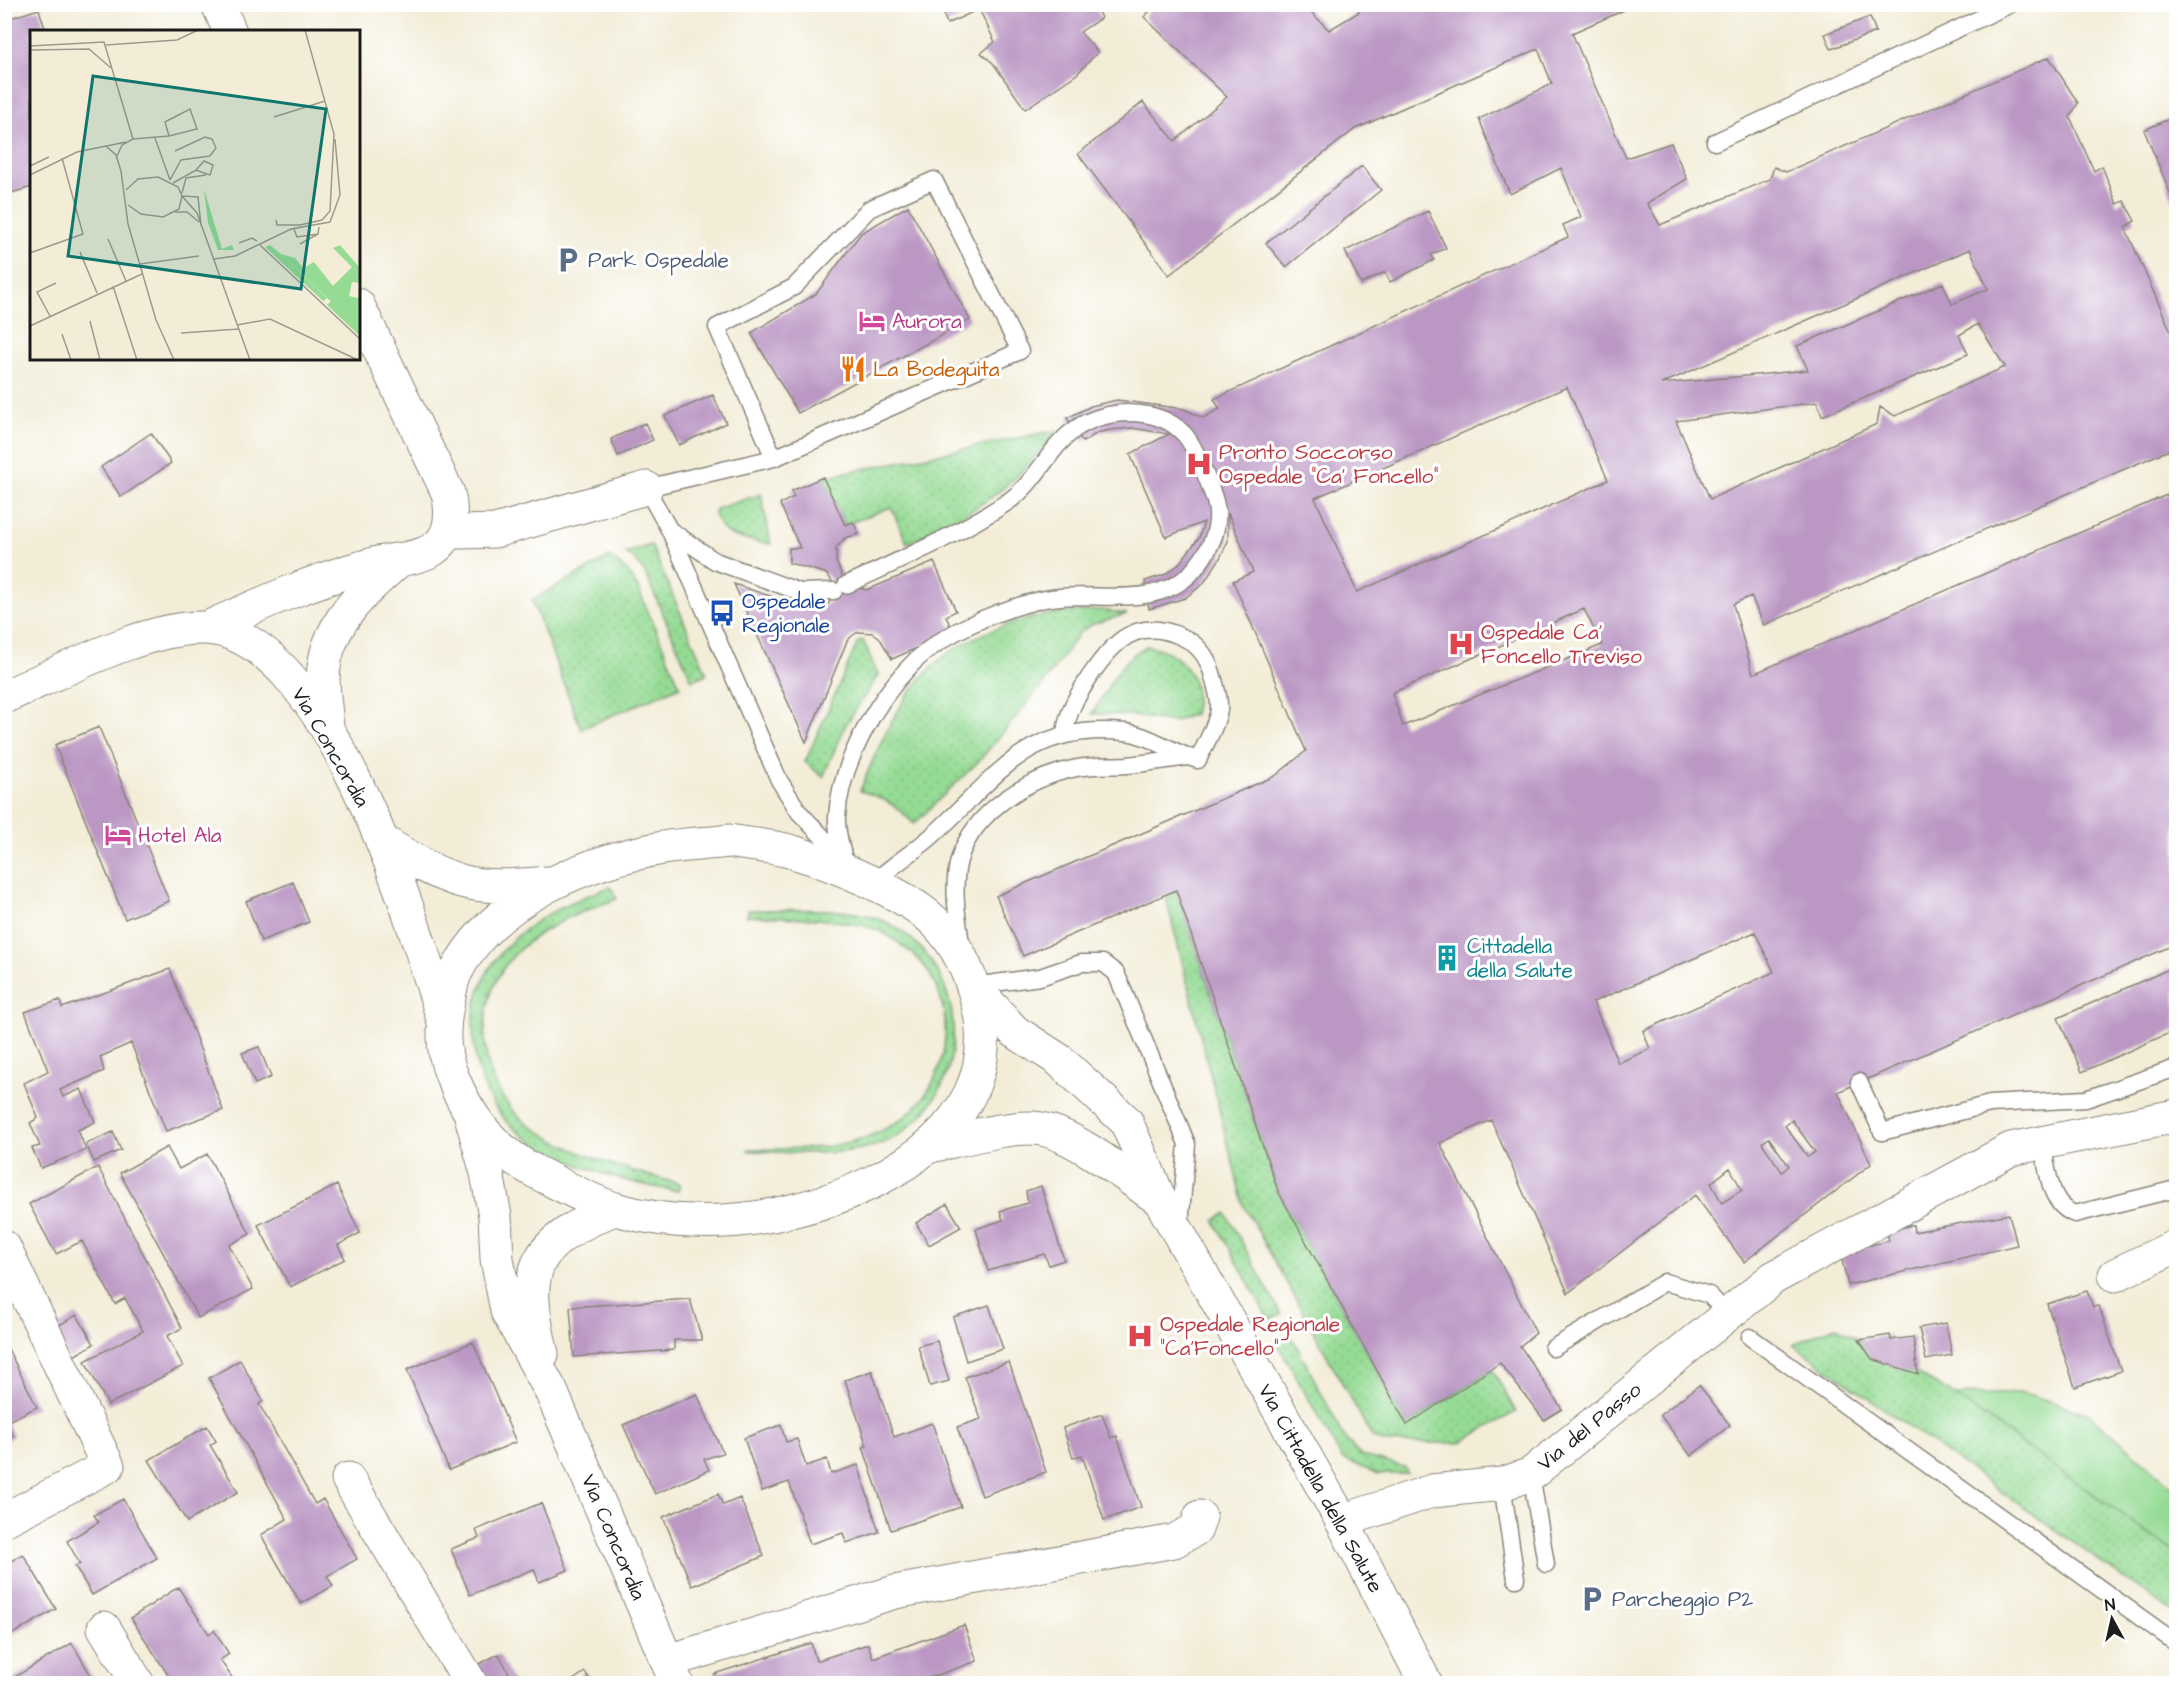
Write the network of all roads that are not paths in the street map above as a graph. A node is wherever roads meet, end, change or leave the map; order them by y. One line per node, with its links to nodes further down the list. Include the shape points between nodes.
1 (218, 4): 3 (street)
2 (2011, 4): 4 (lane)
3 (229, 30)
4 (1715, 142)
5 (360, 309): 8 (street, via 448,493)
6 (774, 458): 6 (lane, via 1020,351 934,180 869,209 794,287 717,327); 7 (lane)
7 (646, 488): 8 (street, via 495,531 460,532); 9 (lane)
8 (449, 528): 10 (street, via 432,550)
9 (669, 529): 19 (lane, via 779,780 798,812); 19 (lane, via 715,561 800,592 840,588 984,518 1033,480 1074,429 1088,421 1124,412 1172,423 1186,435 1215,502 1215,534 1190,574 1174,586 1147,596 1041,600 971,626 912,663 874,713 850,762 837,817)
10 (398, 562): 11 (street, via 371,564); 15 (street, via 357,597 337,628 324,667)
11 (270, 599): 12 (street); 13 (street, via 261,621)
12 (207, 628): 13 (street, Via Concordia, via 236,635); 14 (street, via 181,629 130,643)
13 (259, 647): 15 (street, Via Concordia, via 279,663 309,699)
14 (4, 697)
15 (328, 732): 18 (street, Via Concordia)
16 (1065, 734): 17 (lane, via 1128,732); 17 (lane, via 1073,701 1108,650 1137,631 1172,632 1201,649 1217,691 1219,709 1198,760); 21 (lane, via 1016,757 993,774 934,835)
17 (1188, 757): 22 (lane, via 1078,768 1046,777 1009,797 984,818 959,860 957,916)
18 (382, 841): 20 (street, via 462,882 501,886); 23 (street, Via Concordia, via 415,926)
19 (844, 860): 21 (lane)
20 (548, 883): 21 (street, via 664,848 729,842 792,851); 23 (street, via 484,929 455,971)
21 (872, 884): 22 (street, via 936,922)
22 (968, 974): 29 (street, via 981,1016 979,1069 962,1108); 31 (street, Via Cittadella della Salute, via 1014,1031 1059,1060 1126,1121); 33 (lane, via 1040,977 1081,963 1102,963 1116,973 1187,1144)
23 (443, 1019): 26 (street, via 445,1058)
24 (2176, 1068): 25 (lane, via 2086,1098 1990,1104 1882,1132)
25 (1859, 1082)
26 (471, 1116): 32 (street, via 496,1146 525,1166); 40 (street, Via Concordia, via 493,1205 497,1259 507,1311)
27 (2176, 1116): 28 (street, Via del Passo)
28 (2042, 1144): 30 (lane, via 2056,1199 2063,1210 2075,1214); 42 (street, Via del Passo, via 2012,1149 1773,1278)
29 (931, 1146): 31 (street, Via Cittadella della Salute, via 996,1132 1039,1128 1064,1136); 32 (street, via 868,1186 825,1203 762,1219 683,1222)
30 (2176, 1189)
31 (1160, 1200): 33 (street, Via Cittadella della Salute)
32 (614, 1209): 40 (street, Via Concordia, via 560,1236 546,1250 538,1266 532,1302)
33 (1179, 1233): 45 (street, Via Cittadella della Salute)
34 (4, 1246): 44 (street, via 108,1466)
35 (2176, 1246): 36 (street)
36 (2115, 1275)
37 (1715, 1301): 39 (lane, via 1709,1295 1665,1282)
38 (1750, 1337): 49 (lane)
39 (1553, 1348)
40 (551, 1391): 50 (street, Via Concordia)
41 (348, 1479): 52 (street)
42 (1516, 1479): 45 (street, via 1432,1491); 46 (lane); 47 (lane)
43 (1200, 1516): 50 (street, via 1196,1529 1174,1541 895,1592)
44 (4, 1520)
45 (1342, 1521): 53 (street, Via Cittadella della Salute)
46 (1546, 1564)
47 (1516, 1579)
48 (104, 1628): 51 (street)
49 (2176, 1643)
50 (672, 1672)
51 (138, 1683)
52 (471, 1683)
53 (1426, 1683)

